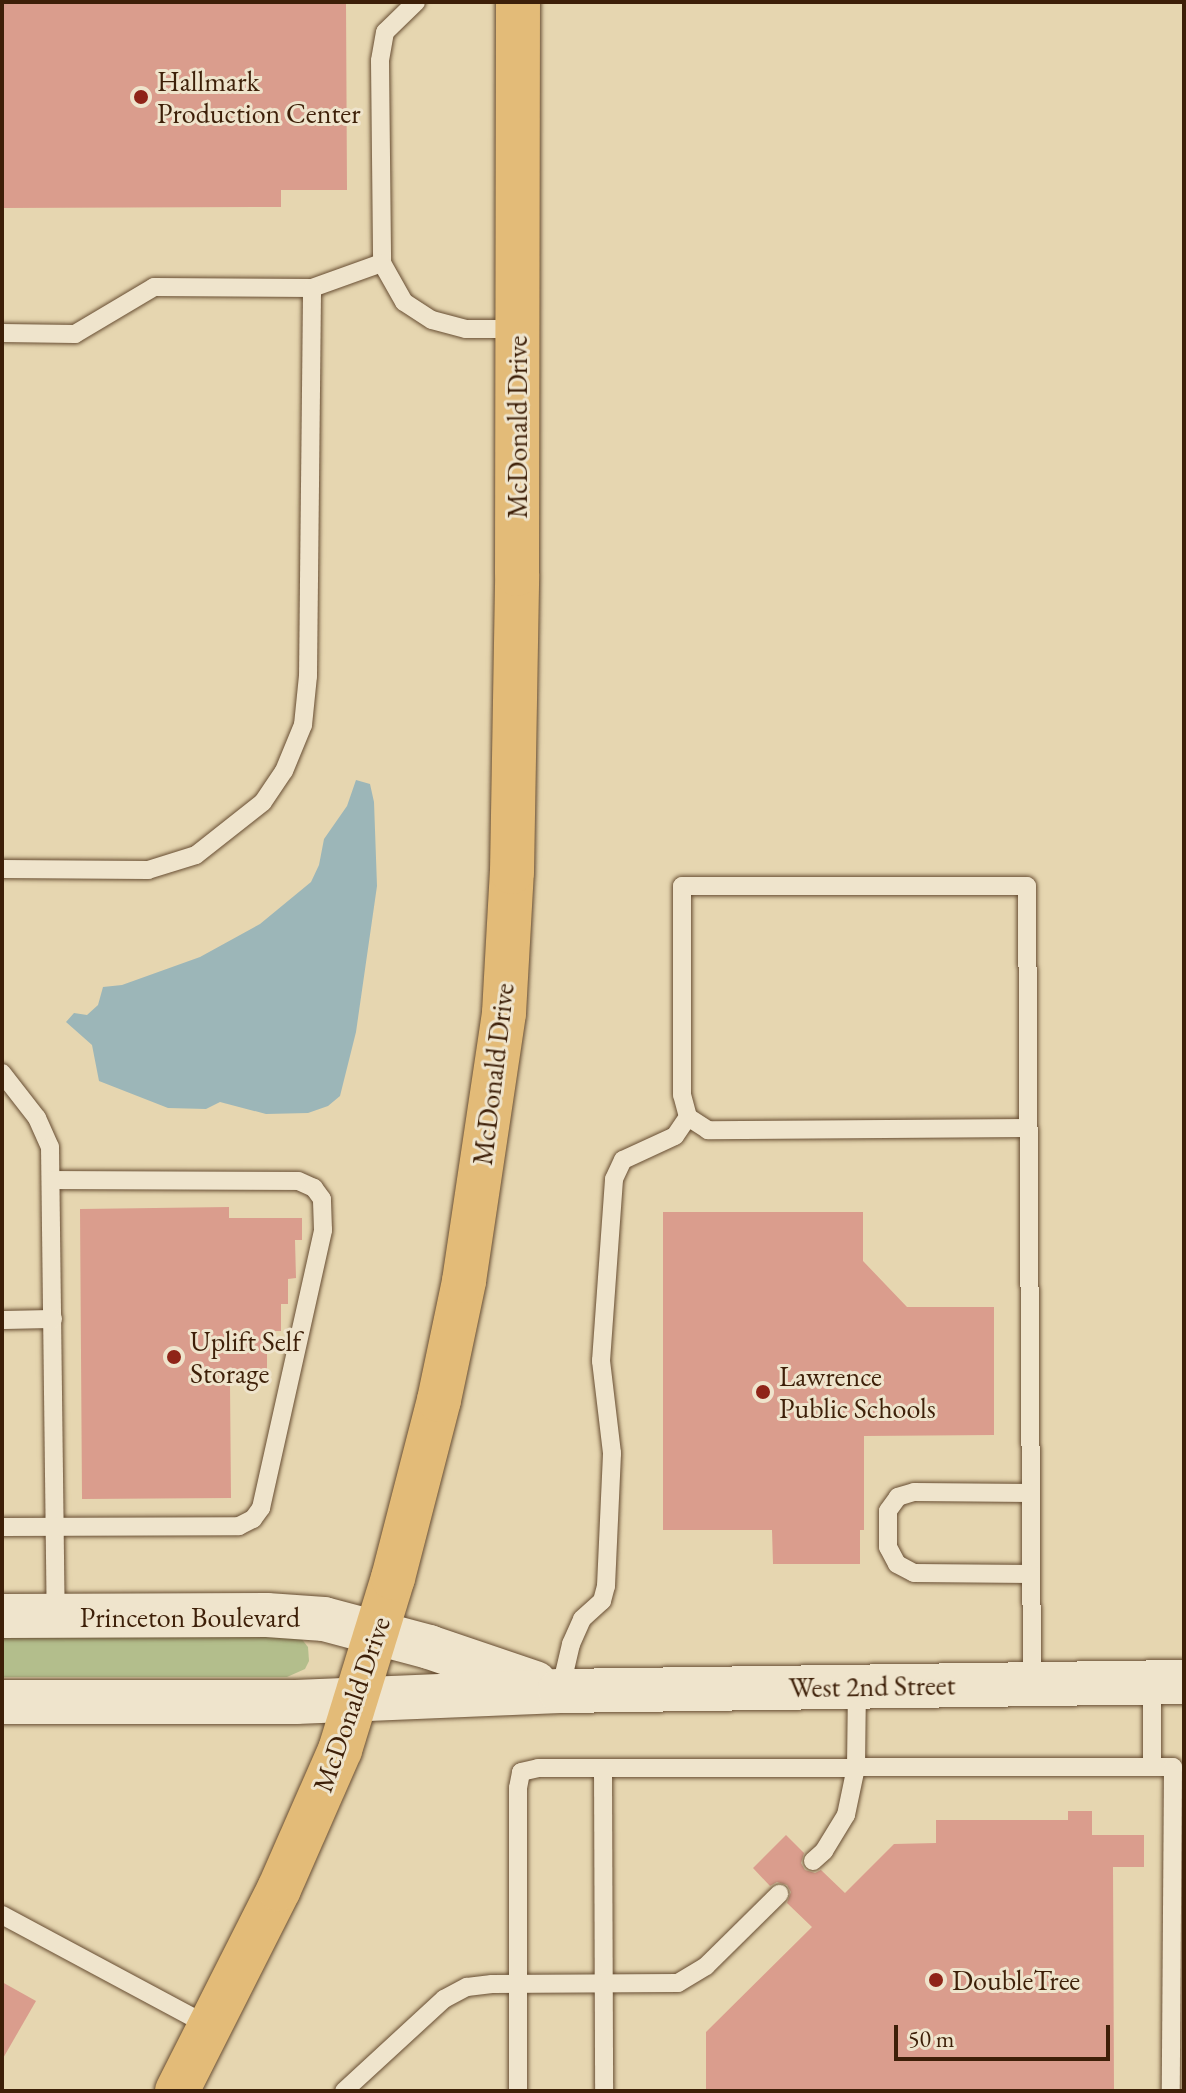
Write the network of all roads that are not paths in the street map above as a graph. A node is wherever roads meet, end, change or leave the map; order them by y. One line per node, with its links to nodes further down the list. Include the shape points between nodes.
1 (416, 2): 3 (lane, via 385,32 380,61)
2 (518, 2): 5 (highway, McDonald Drive)
3 (382, 263): 4 (lane); 5 (lane, via 404,302 432,320 466,329)
4 (312, 288): 6 (lane, via 154,287 75,334); 7 (lane, via 308,676 303,725 284,771 263,802 196,855 148,870)
5 (518, 329): 20 (highway, McDonald Drive, via 512,872 504,1013 461,1296 439,1400)
6 (2, 333)
7 (2, 869)
8 (2, 1073): 11 (lane, via 45,1131)
9 (688, 1117): 10 (lane, via 708,1130); 10 (lane, via 682,1095 682,886 1027,886); 24 (lane, via 675,1136 623,1160 614,1179 601,1361 612,1453 606,1586 602,1601 582,1619 571,1644)
10 (1028, 1128): 14 (lane)
11 (52, 1180): 12 (lane); 16 (lane, via 298,1181 314,1188 324,1214 261,1508 253,1519 239,1526)
12 (53, 1319): 13 (lane); 16 (lane)
13 (2, 1320)
14 (1031, 1493): 17 (lane); 17 (lane, via 914,1492 898,1497 888,1511 888,1547 897,1564 914,1573)
15 (2, 1527): 16 (lane)
16 (55, 1527): 19 (lane)
17 (1031, 1574): 21 (lane)
18 (2, 1616): 19 (street, Princeton Boulevard)
19 (56, 1616): 20 (street, Princeton Boulevard, via 279,1616 324,1619)
20 (376, 1632): 24 (street, West 2nd Street); 25 (highway, McDonald Drive)
21 (1032, 1682): 22 (street, West 2nd Street); 23 (street, West 2nd Street)
22 (1168, 1682): 28 (lane)
23 (857, 1687): 24 (street, West 2nd Street); 27 (lane)
24 (560, 1691): 25 (street, West 2nd Street)
25 (355, 1700): 26 (street); 35 (highway, McDonald Drive, via 340,1750 279,1889)
26 (2, 1702)
27 (856, 1767): 28 (lane); 29 (lane); 30 (lane, via 846,1815)
28 (1152, 1767): 40 (lane, via 1173,1767)
29 (603, 1768): 33 (lane); 34 (lane, via 521,1772)
30 (813, 1861)
31 (779, 1894): 33 (lane, via 706,1966 678,1983)
32 (2, 1915): 35 (lane)
33 (604, 1983): 34 (lane); 39 (lane)
34 (518, 1984): 37 (lane, via 467,1987 444,1999); 38 (lane)
35 (211, 2027): 36 (highway, McDonald Drive)
36 (188, 2088)
37 (344, 2091)
38 (518, 2091)
39 (604, 2091)
40 (1171, 2091)

